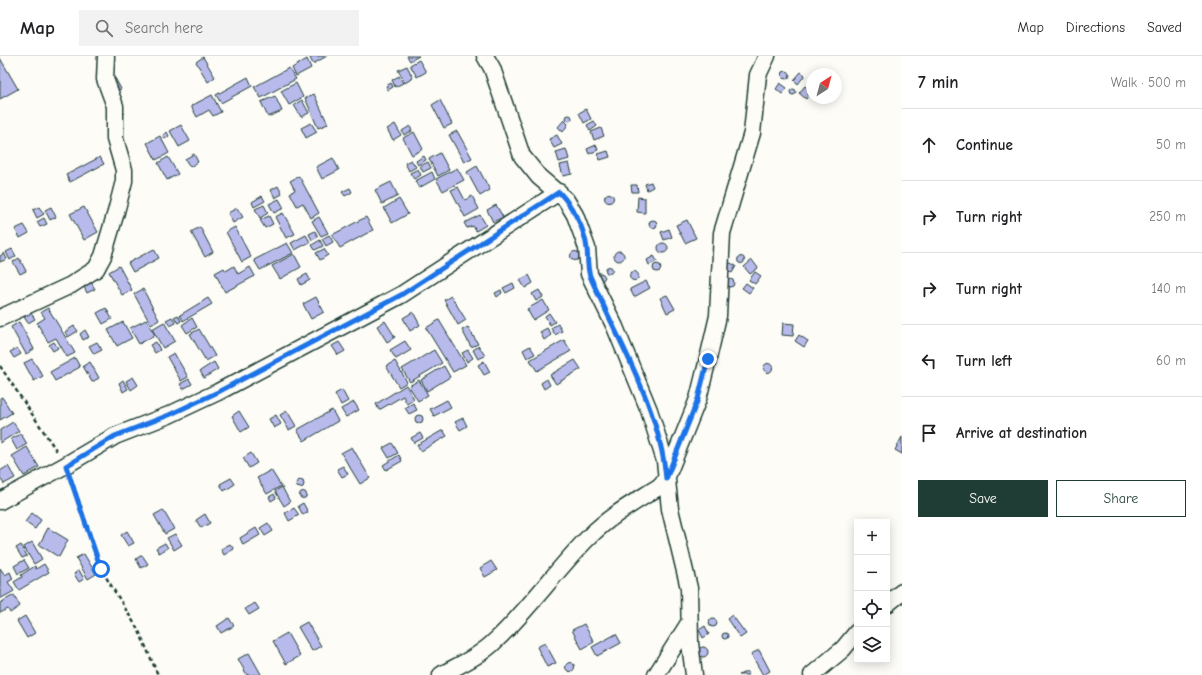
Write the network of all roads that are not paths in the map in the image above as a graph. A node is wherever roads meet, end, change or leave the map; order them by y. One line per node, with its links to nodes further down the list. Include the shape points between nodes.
1 (106, 56): 5 (street, via 105,80 115,106 115,139 124,170 124,181 104,256 96,269 71,284)
2 (485, 56): 4 (street, via 492,68 522,156 539,178)
3 (767, 56): 6 (street, via 758,75 752,133 722,233 718,316 710,352 698,399)
4 (559, 192): 6 (street, via 571,208 584,235 589,274 647,403 665,461); 7 (street, via 401,295 218,392 115,436 66,466)
5 (0, 318)
6 (666, 479): 10 (street, via 670,509 689,588); 12 (street, via 660,486 611,517 591,534 537,598 494,642 476,656)
7 (0, 501)
8 (902, 592): 9 (street)
9 (890, 602)
10 (690, 622): 13 (street); 14 (street)
11 (854, 635): 15 (street)
12 (441, 675)
13 (656, 675)
14 (694, 675)
15 (812, 675)

